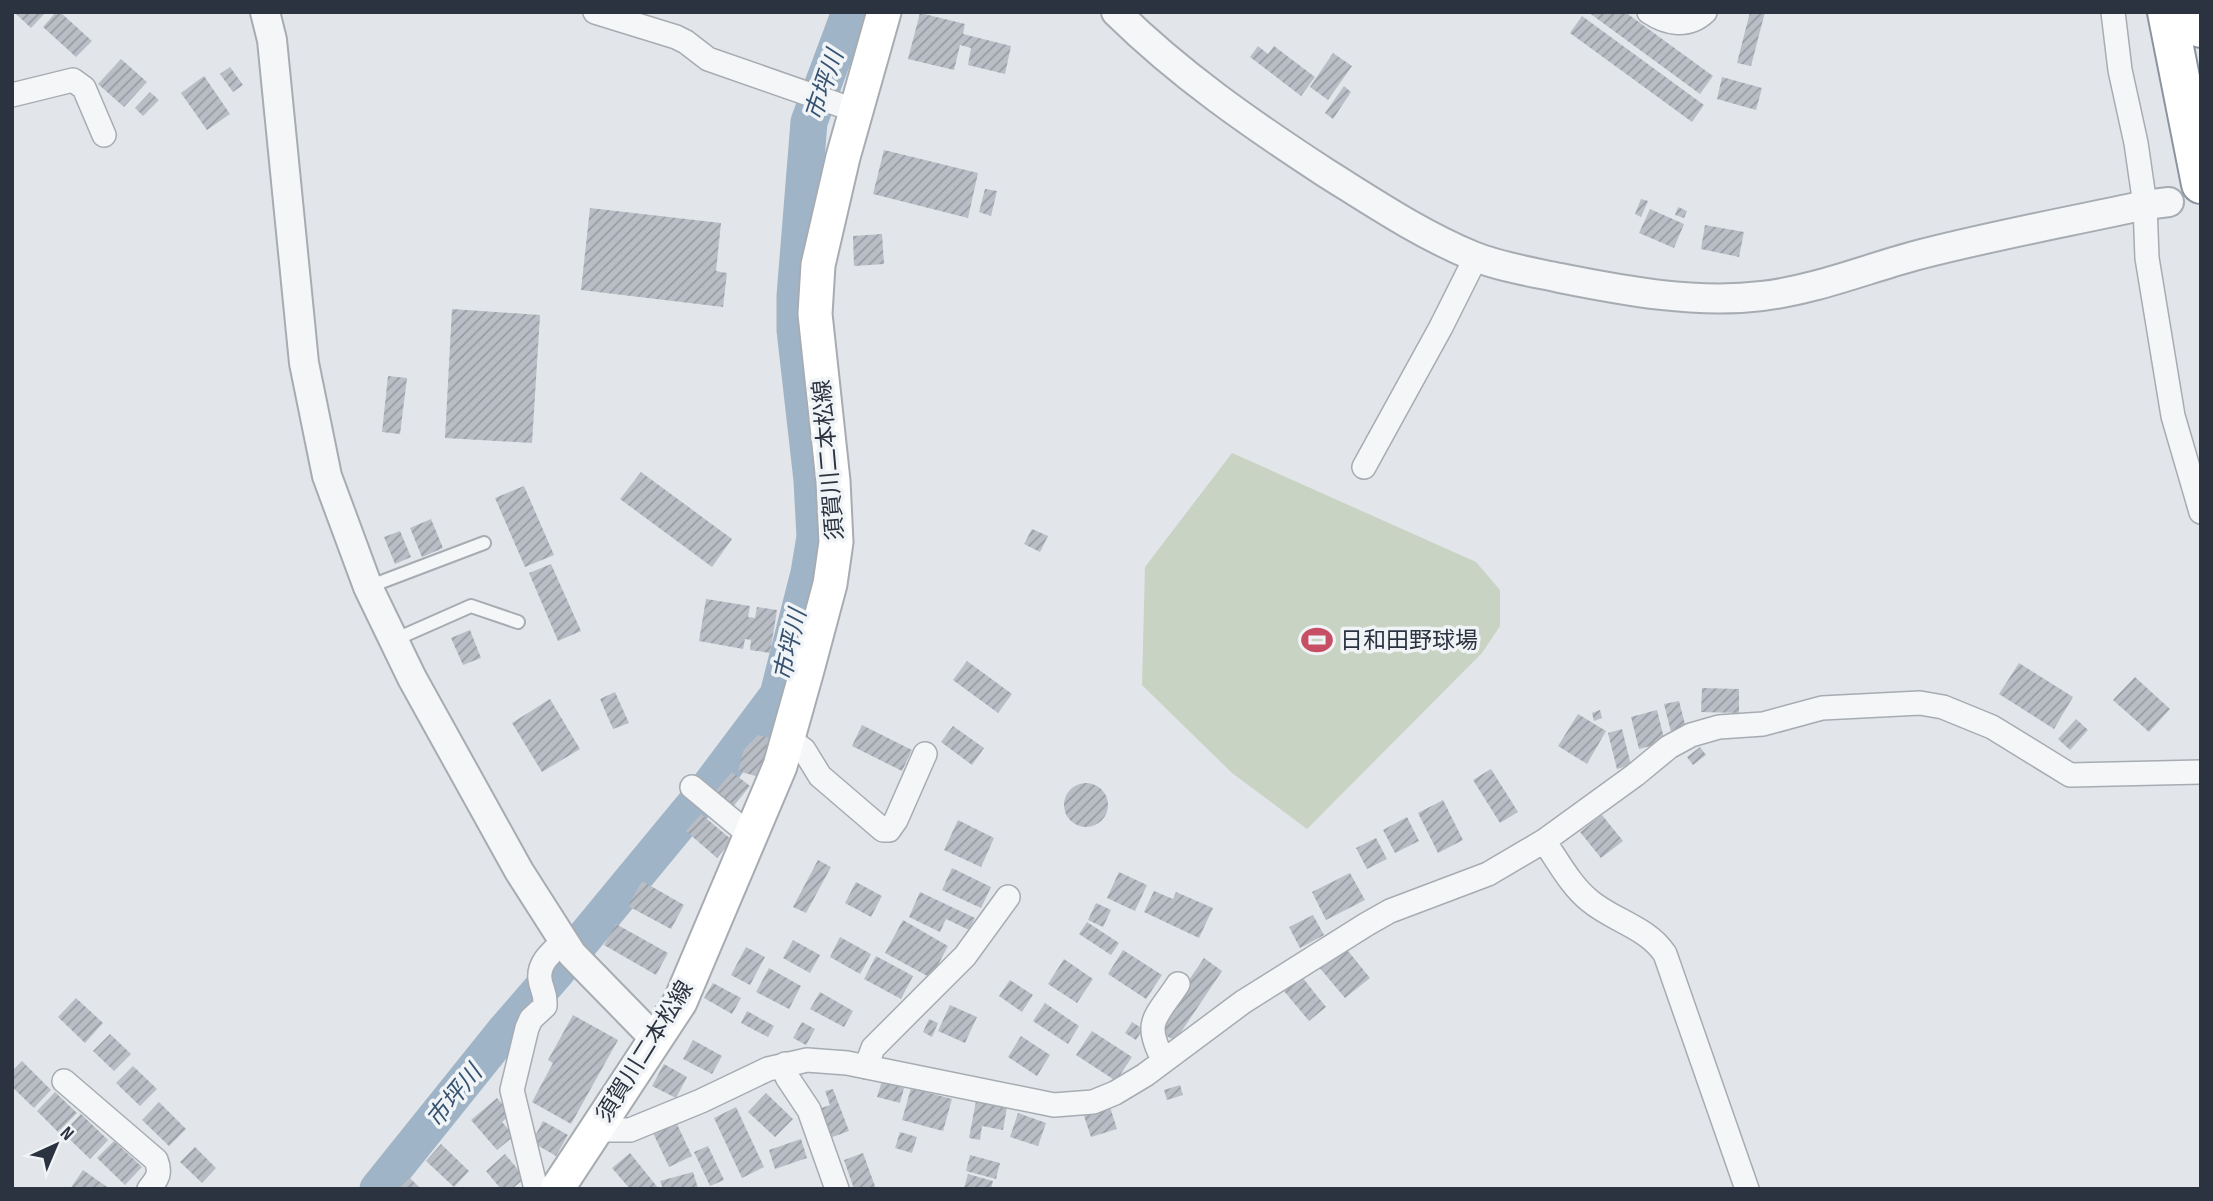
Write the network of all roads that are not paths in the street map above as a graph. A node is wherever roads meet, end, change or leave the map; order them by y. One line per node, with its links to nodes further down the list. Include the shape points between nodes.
1 (265, 12): 19 (street, via 272,40 304,363 327,476)
2 (595, 12): 12 (street, via 676,37 708,60)
3 (884, 12): 12 (main road, 須賀川二本松線)
4 (1116, 12): 15 (street, via 1167,61 1271,137 1401,221)
5 (1649, 12): 6 (street, via 1658,19 1684,22 1695,21)
6 (1705, 12)
7 (2113, 12): 14 (street, via 2136,143)
8 (2167, 12): 14 (highway)
9 (2198, 12): 10 (highway)
10 (2201, 28)
11 (12, 95): 13 (street, via 73,80 84,88)
12 (856, 111): 22 (main road, 須賀川二本松線, via 818,265 815,314 833,481 835,562)
13 (104, 135)
14 (2172, 197): 15 (street, via 1760,297 1658,295); 17 (street, via 2147,258 2173,416)
15 (1476, 257): 16 (street)
16 (1364, 467)
17 (2201, 512)
18 (484, 542): 19 (lane)
19 (368, 587): 21 (street)
20 (518, 622): 21 (lane, via 471,606)
21 (393, 640): 29 (street, via 519,871)
22 (788, 738): 23 (street, via 804,750 820,776 883,830 889,830 896,820); 26 (main road, 須賀川二本松線)
23 (925, 754)
24 (2201, 772): 27 (street, via 2070,775 1992,727 1942,707 1906,703 1822,708 1691,735)
25 (692, 787): 26 (street)
26 (751, 836): 31 (main road, 須賀川二本松線, via 680,1002)
27 (1544, 841): 32 (street, via 1488,874 1390,911 1243,1002); 41 (street, via 1584,896 1649,937 1665,954)
28 (1008, 897): 34 (street, via 965,956 873,1048)
29 (564, 942): 31 (street); 38 (street, via 547,956 541,970 545,1006 527,1028 512,1090)
30 (1178, 984): 32 (street, via 1152,1024 1153,1041)
31 (655, 1039): 36 (main road, 須賀川二本松線)
32 (1164, 1061): 34 (street, via 1115,1093 1068,1105)
33 (785, 1064): 34 (street, via 822,1060); 36 (street, via 646,1125); 40 (street, via 787,1077 812,1116)
34 (866, 1067)
35 (64, 1082): 37 (street, via 156,1160 160,1170)
36 (596, 1130): 39 (main road, 須賀川二本松線)
37 (149, 1189)
38 (536, 1189)
39 (557, 1189)
40 (837, 1189)
41 (1747, 1189)

